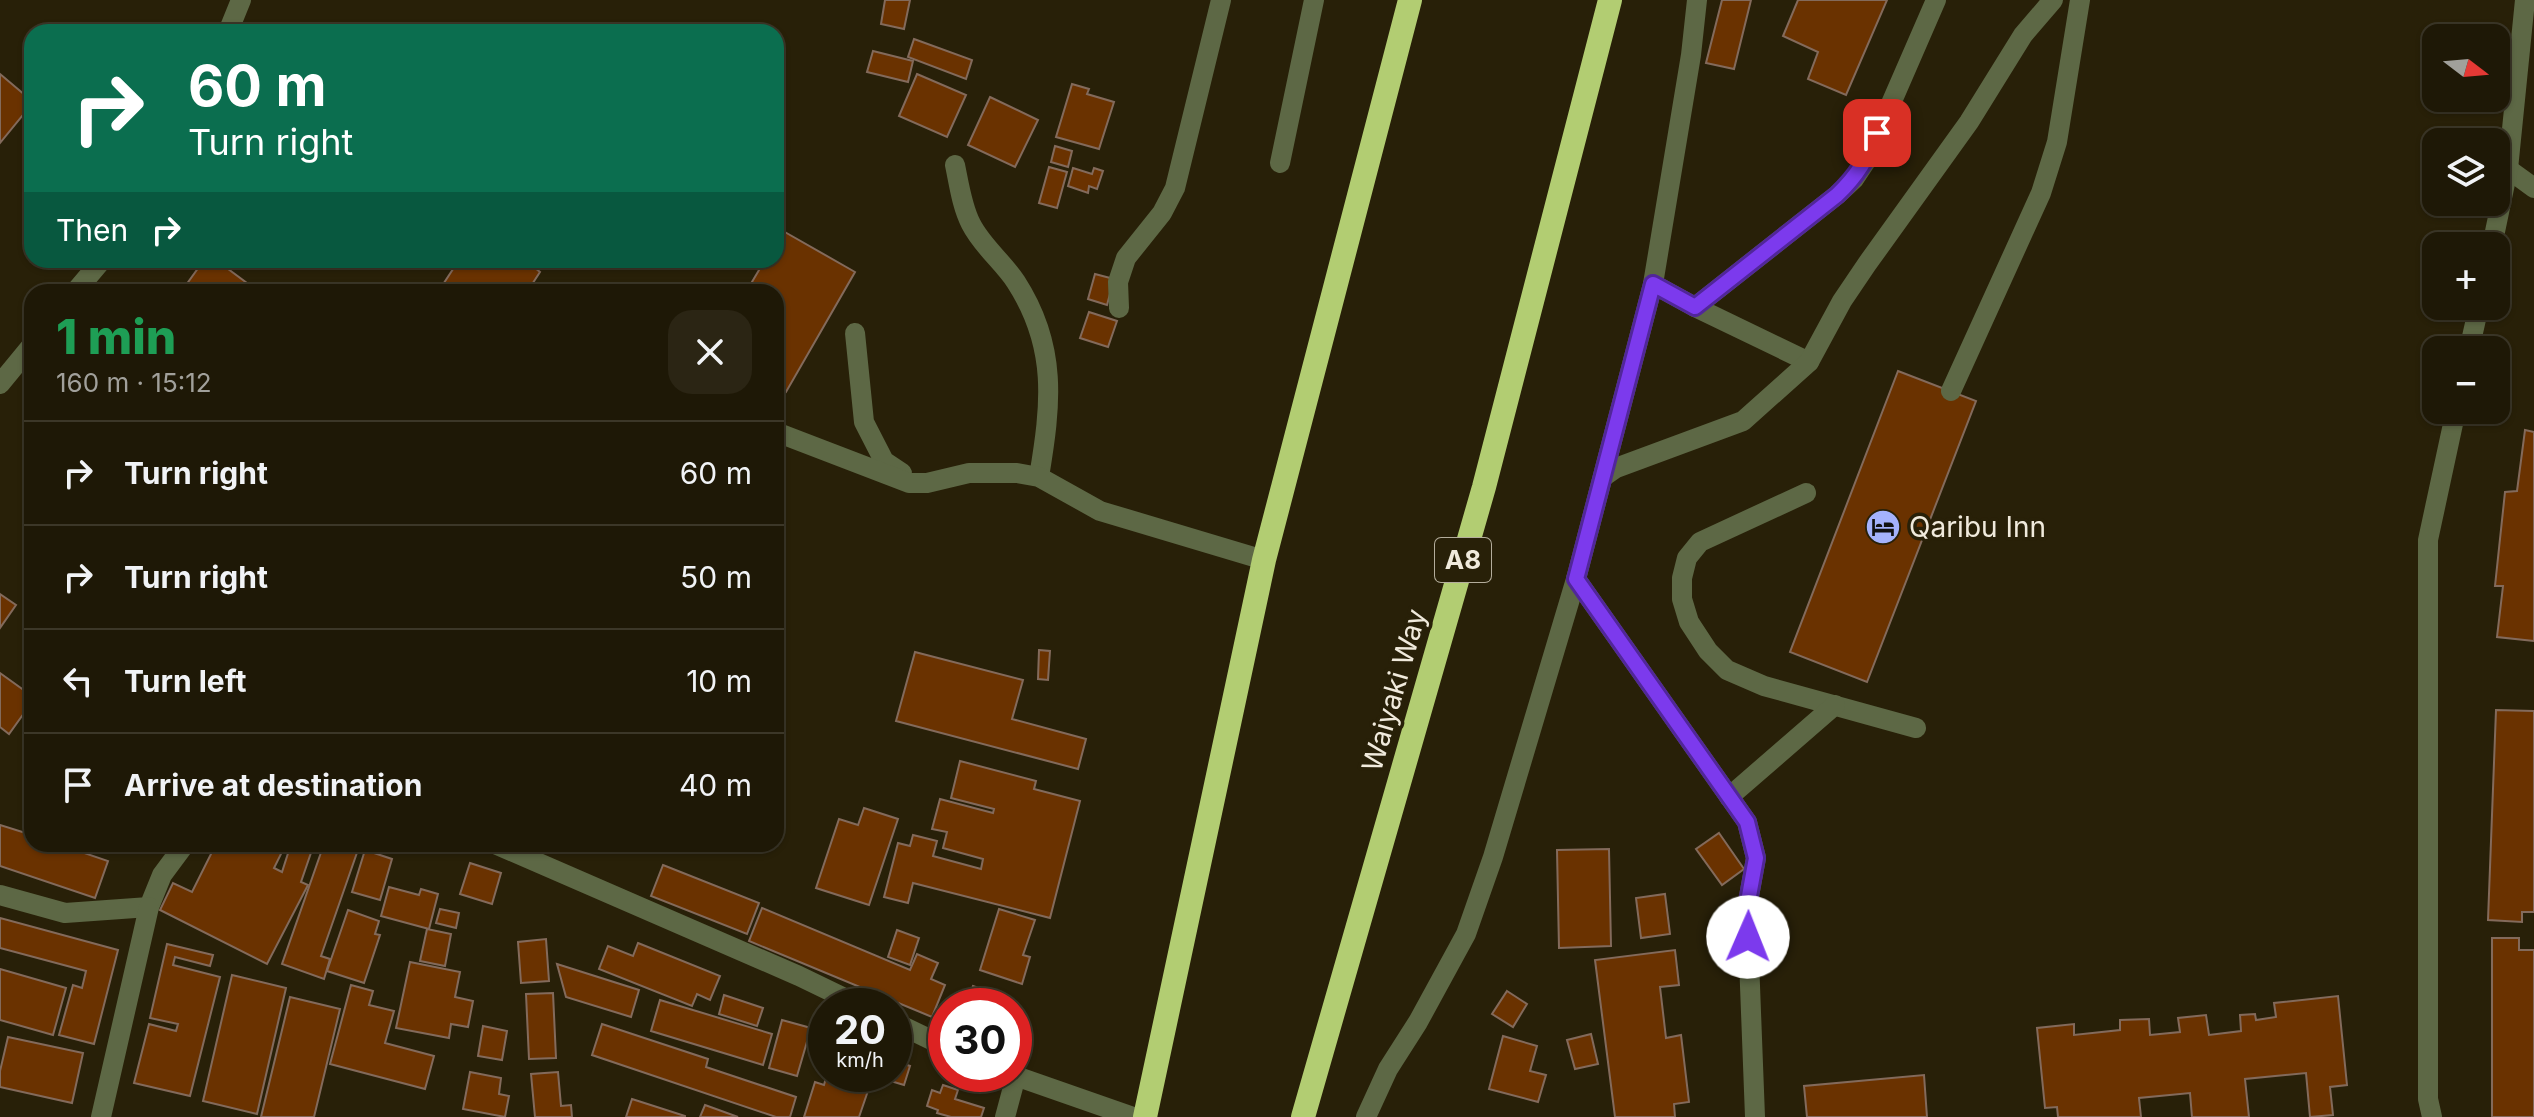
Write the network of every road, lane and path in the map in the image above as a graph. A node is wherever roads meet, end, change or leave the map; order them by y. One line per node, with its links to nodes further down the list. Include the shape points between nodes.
1 (241, 0): 11 (street)
2 (1221, 0): 21 (street, via 1175,188 1126,258 1118,282)
3 (1314, 0): 13 (street)
4 (1410, 0): 33 (highway)
5 (1610, 0): 49 (highway, Waiyaki Way / A8, via 1484,487)
6 (1697, 0): 19 (street)
7 (1936, 0): 20 (street, via 1854,179)
8 (2053, 0): 24 (street, via 2023,35 1969,122 1842,301)
9 (2080, 0): 26 (street, via 2051,165)
10 (2525, 0): 12 (street)
11 (231, 24)
12 (2510, 149)
13 (1280, 163)
14 (955, 165): 29 (street, via 970,224 1016,281 1040,327 1049,380)
15 (2510, 170): 16 (street)
16 (2534, 188)
17 (95, 268): 18 (street)
18 (82, 284)
19 (1653, 284): 20 (street); 30 (street)
20 (1695, 307): 24 (street)
21 (1119, 308)
22 (855, 333): 31 (street, via 864,422 884,461)
23 (24, 355): 25 (street)
24 (1809, 362): 30 (street, via 1743,421)
25 (0, 384)
26 (1951, 391)
27 (2453, 424): 52 (street, via 2428,540)
28 (784, 435): 31 (street)
29 (1039, 477): 31 (street, via 969,473); 33 (street, via 1100,511)
30 (1603, 477): 34 (street)
31 (915, 483)
32 (1806, 493): 35 (street, via 1700,542 1687,558 1682,599 1689,622 1727,670)
33 (1264, 560): 48 (highway)
34 (1576, 579): 37 (street); 50 (street, via 1466,934)
35 (1835, 705): 36 (street); 37 (street)
36 (1916, 728)
37 (1729, 797): 51 (street, via 1747,822 1756,858 1747,907)
38 (179, 852): 41 (street)
39 (513, 852): 42 (street)
40 (0, 895): 41 (street, via 65,913)
41 (149, 907): 45 (street)
42 (824, 988)
43 (1032, 1082): 47 (street)
44 (1010, 1092): 46 (street)
45 (101, 1117)
46 (1005, 1117)
47 (1133, 1117)
48 (1145, 1117)
49 (1303, 1117)
50 (1366, 1117)
51 (1755, 1117)
52 (2432, 1117)

